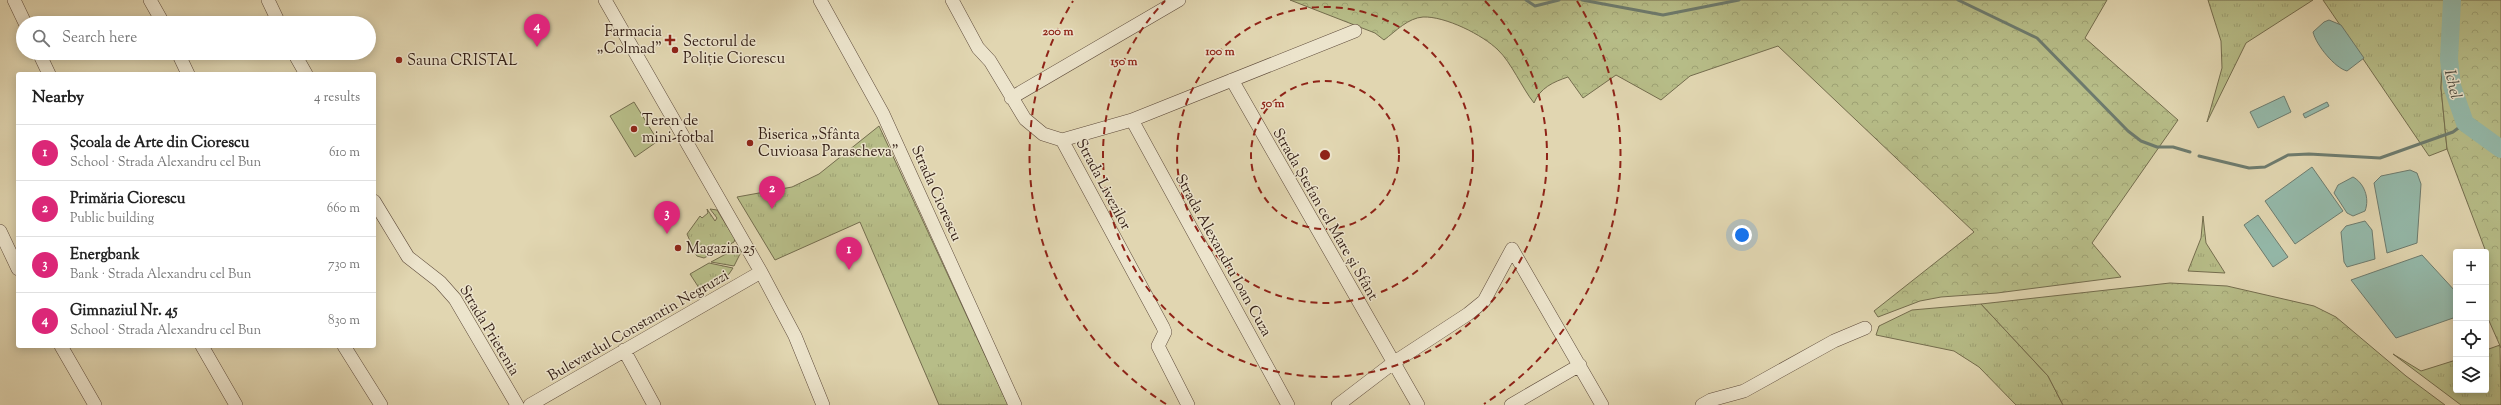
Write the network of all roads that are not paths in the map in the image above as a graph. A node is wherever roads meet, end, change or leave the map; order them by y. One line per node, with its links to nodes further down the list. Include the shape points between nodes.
1 (14, 0): 8 (street)
2 (150, 0): 9 (street)
3 (268, 0): 10 (street)
4 (605, 0): 25 (street)
5 (820, 0): 40 (street, Strada Ciorescu, via 883,114)
6 (952, 0): 19 (street, Strada Livezilor, via 978,48 990,61)
7 (1179, 0): 19 (street)
8 (22, 16)
9 (159, 16)
10 (276, 16)
11 (1355, 31): 18 (street)
12 (42, 60): 15 (street)
13 (181, 60): 16 (street)
14 (298, 60): 17 (street)
15 (48, 72)
16 (187, 72)
17 (305, 72)
18 (1232, 80): 20 (street); 31 (street, Strada Ștefan cel Mare și Sfânt)
19 (1011, 98): 21 (street, Strada Livezilor, via 1034,128)
20 (1132, 120): 21 (street); 42 (street, Strada Alexandru Ioan Cuza)
21 (1062, 140): 41 (street, Strada Livezilor, via 1163,327 1165,332 1158,346)
22 (376, 204): 36 (street, Strada Prietenia, via 408,257 440,282 454,299)
23 (0, 231): 24 (street)
24 (16, 265)
25 (761, 272): 30 (street, Bulevardul Constantin Negruzzi); 39 (street, via 795,336)
26 (1866, 328): 47 (street, via 1834,341 1744,391)
27 (62, 348): 33 (street)
28 (203, 348): 34 (street)
29 (345, 348): 35 (street)
30 (624, 350): 37 (street, Bulevardul Constantin Negruzzi); 38 (street)
31 (1393, 363): 32 (street, via 1468,314 1484,300 1512,249); 43 (street); 44 (street, Strada Ștefan cel Mare și Sfânt)
32 (1580, 365): 45 (street); 46 (street)
33 (95, 405)
34 (236, 405)
35 (380, 405)
36 (517, 405)
37 (530, 405)
38 (654, 405)
39 (823, 405)
40 (1015, 405)
41 (1188, 405)
42 (1288, 405)
43 (1338, 405)
44 (1418, 405)
45 (1511, 405)
46 (1602, 405)
47 (1702, 405)

